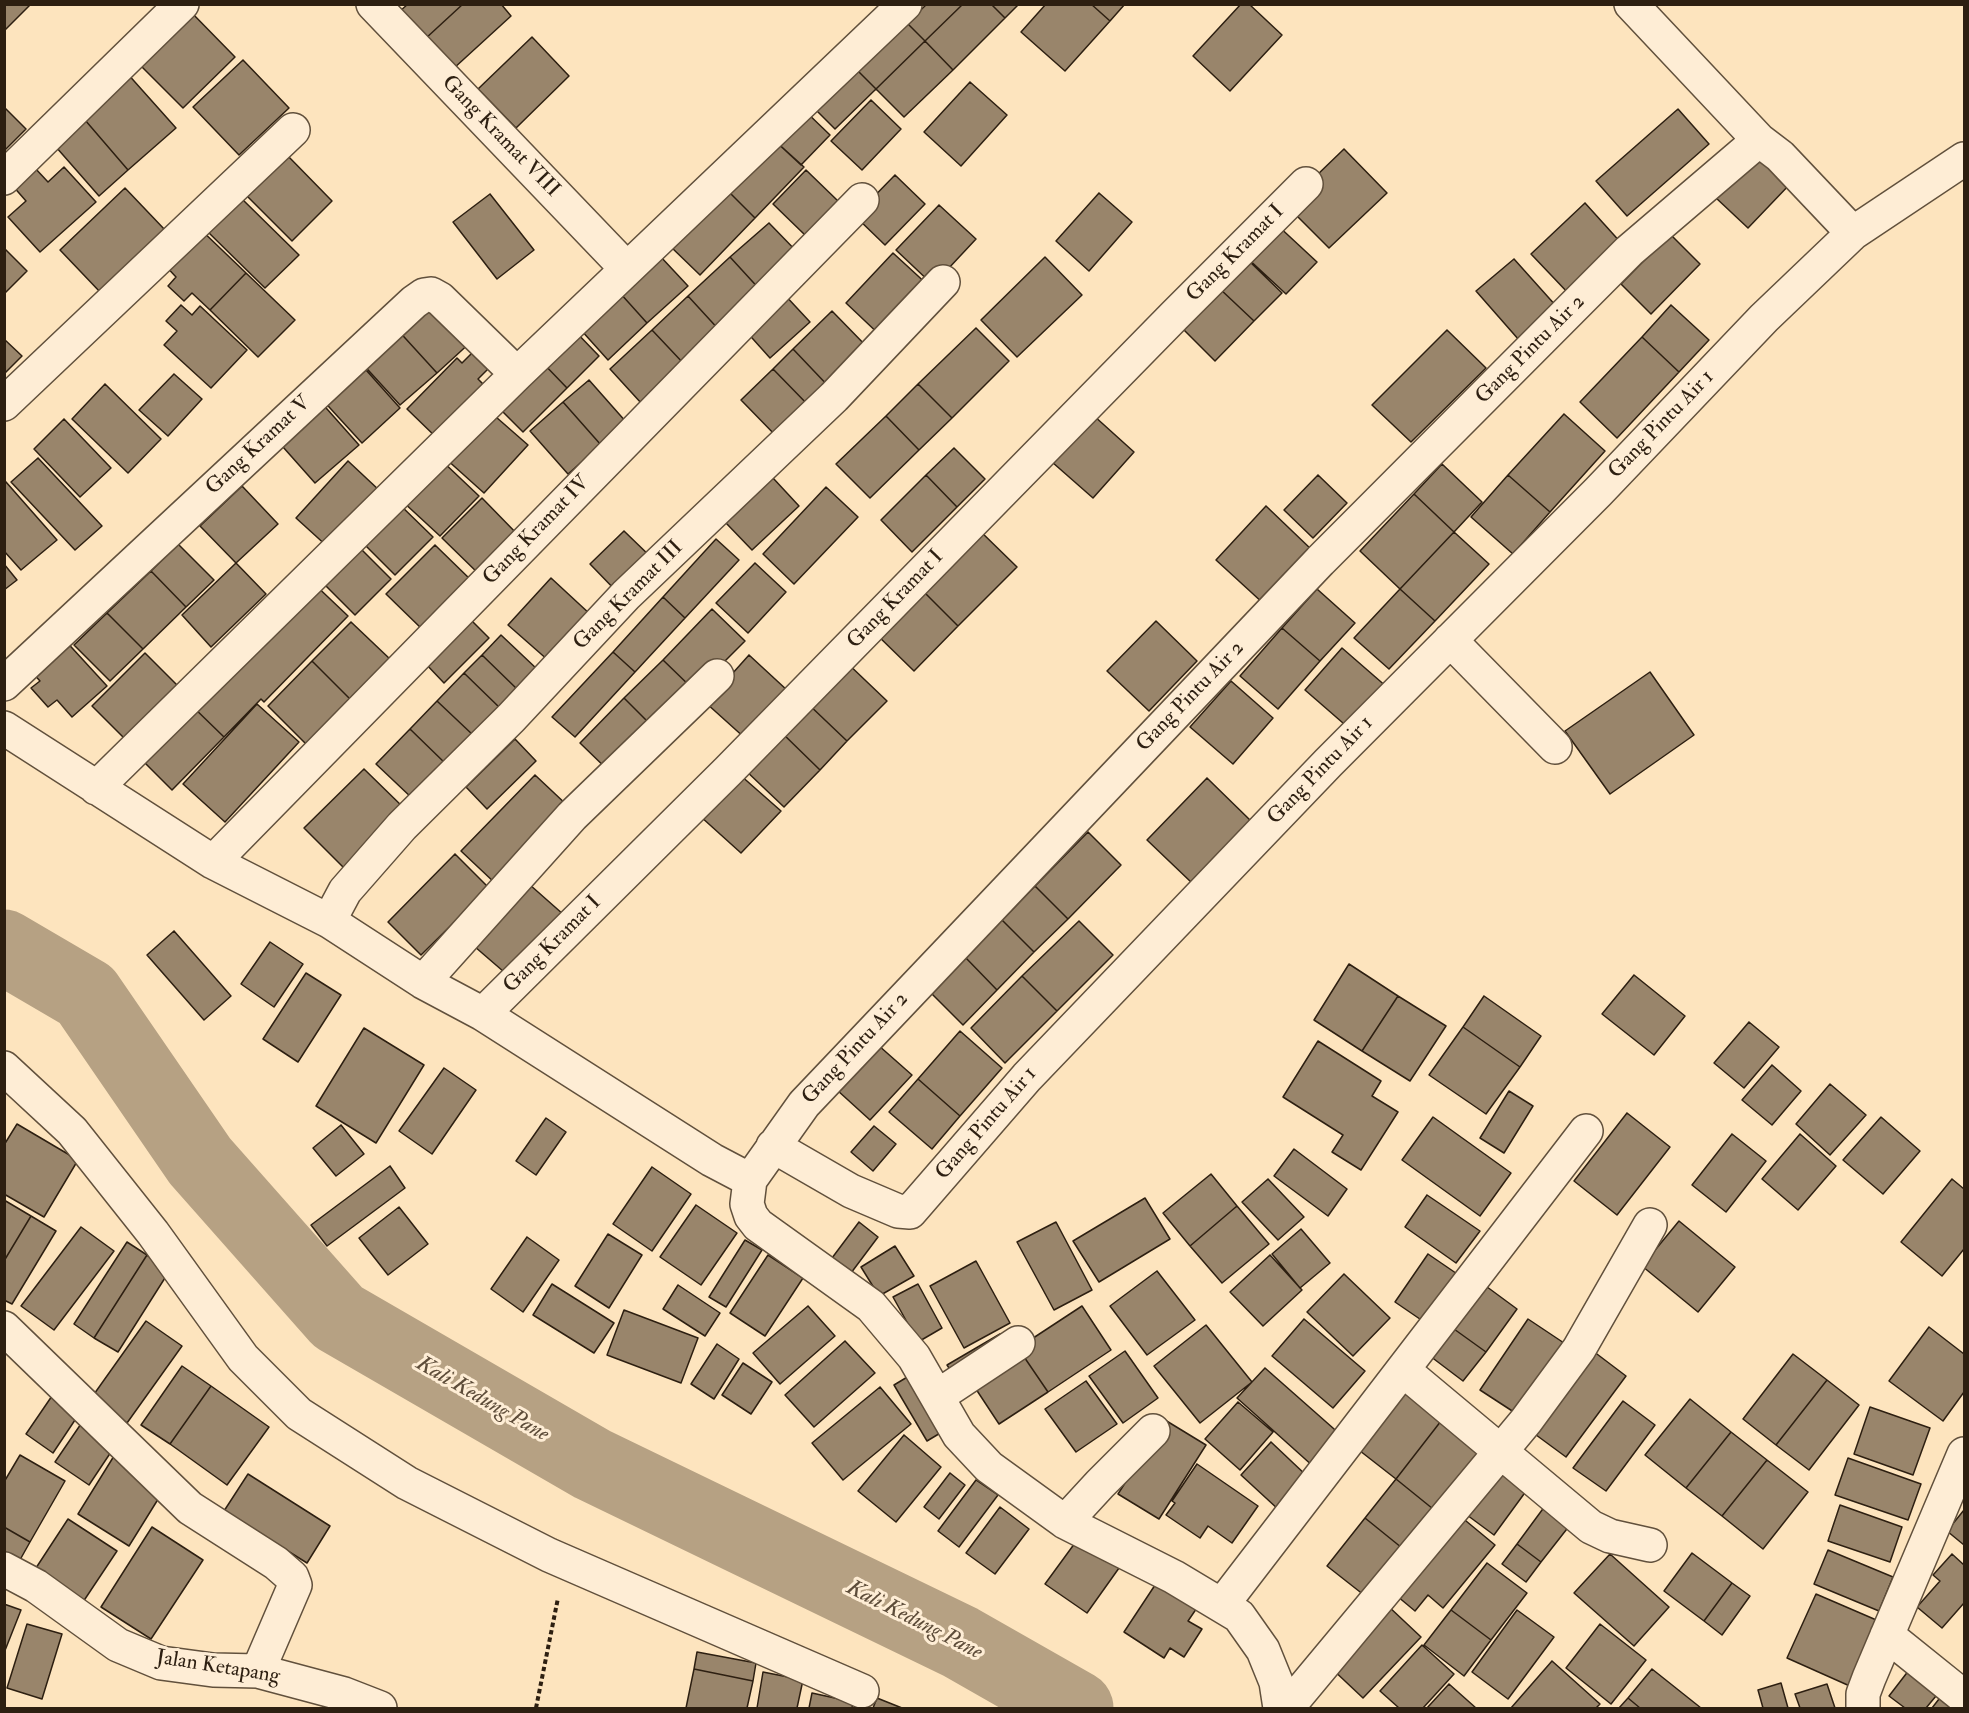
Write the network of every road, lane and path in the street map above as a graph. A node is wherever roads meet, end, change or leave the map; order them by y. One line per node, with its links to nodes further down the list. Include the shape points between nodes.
1 (182, 4): 8 (street)
2 (373, 4): 12 (street, Gang Kramat VIII)
3 (905, 4): 12 (street)
4 (1631, 4): 6 (street)
5 (293, 130): 15 (street)
6 (1759, 140): 11 (street, via 1780,156); 28 (street, Gang Pintu Air 2, via 1629,251 1320,561 804,1104)
7 (1965, 159): 11 (street, Gang Pintu Air 1)
8 (4, 178)
9 (1306, 184): 25 (street, Gang Kramat I)
10 (862, 200): 22 (street, Gang Kramat IV)
11 (1853, 233): 16 (street, Gang Pintu Air 1, via 1764,318)
12 (627, 269): 14 (street)
13 (943, 282): 23 (street, Gang Kramat III, via 834,397 626,595 511,718 402,826 345,891)
14 (517, 374): 18 (street, Gang Kramat V, via 440,299 424,295); 21 (street)
15 (4, 404)
16 (1450, 640): 20 (street); 28 (street, Gang Pintu Air 1, via 1027,1077 910,1212 898,1211 852,1191)
17 (717, 676): 24 (street, via 572,816)
18 (4, 684)
19 (4, 728): 21 (street)
20 (1555, 747)
21 (96, 788): 22 (street)
22 (213, 862): 23 (street)
23 (328, 921): 24 (street)
24 (423, 982): 25 (street)
25 (483, 1014): 28 (street, via 712,1160)
26 (4, 1068): 39 (street, via 72,1131 153,1233 243,1358 299,1414 407,1483)
27 (1586, 1131): 32 (street)
28 (757, 1174): 33 (street, via 751,1216 758,1226 871,1306 914,1357)
29 (1650, 1226): 35 (street, via 1579,1349)
30 (4, 1328): 43 (street, via 190,1508 292,1577 295,1585)
31 (1018, 1343): 33 (street)
32 (1403, 1370): 35 (street); 41 (street)
33 (938, 1396): 37 (street, via 958,1435 989,1467)
34 (1153, 1431): 37 (street)
35 (1501, 1453): 38 (street, via 1591,1527 1610,1536); 49 (street)
36 (1965, 1454): 42 (street)
37 (1065, 1522): 41 (street)
38 (1650, 1545)
39 (566, 1563): 44 (street); 47 (path)
40 (4, 1569): 43 (street, Jalan Ketapang, via 36,1586 118,1645 161,1663)
41 (1222, 1605): 48 (street, via 1239,1616 1263,1650 1276,1682)
42 (1887, 1635): 45 (street); 50 (street, via 1863,1694)
43 (258, 1671): 46 (street, Jalan Ketapang)
44 (862, 1691)
45 (1965, 1697)
46 (380, 1708)
47 (536, 1708)
48 (1280, 1708)
49 (1287, 1708)
50 (1863, 1708)

